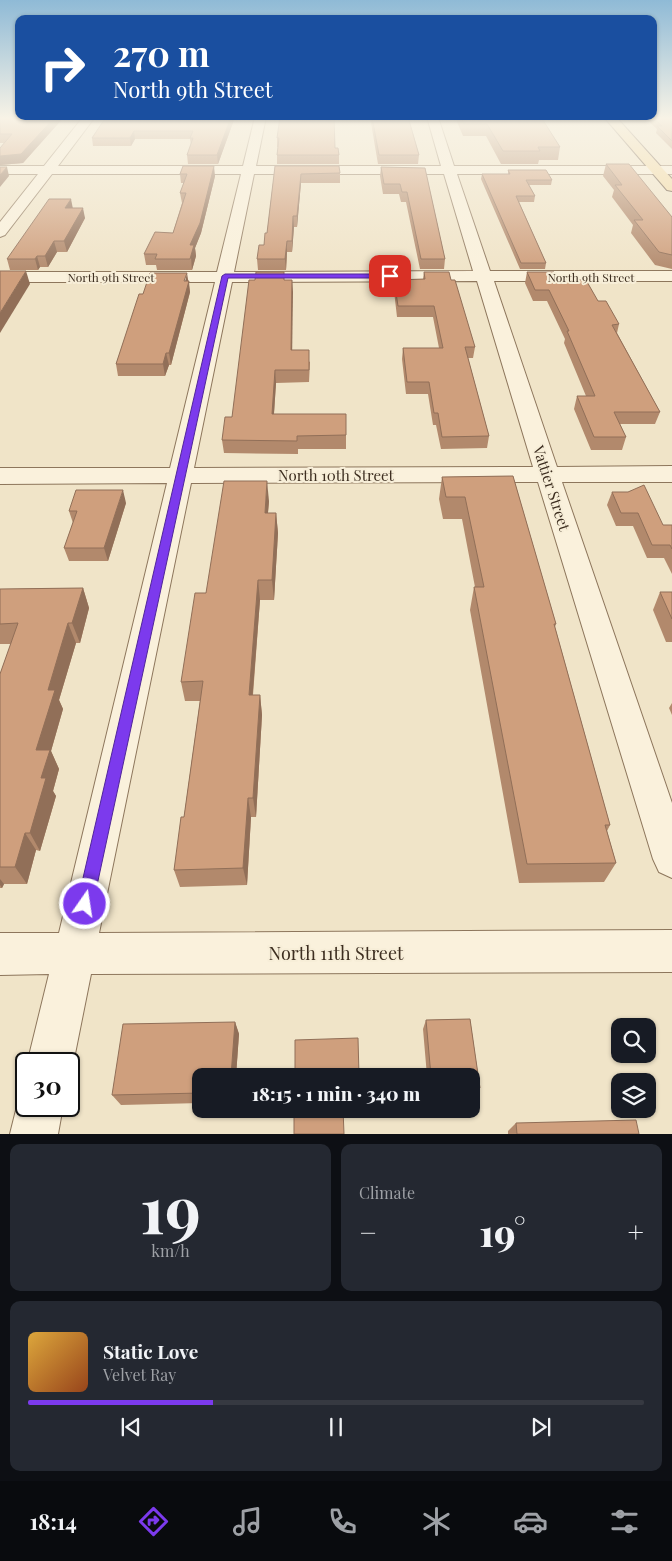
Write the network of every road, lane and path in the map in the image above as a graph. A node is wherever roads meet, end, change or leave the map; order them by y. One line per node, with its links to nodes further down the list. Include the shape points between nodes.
1 (0, 170): 2 (street)
2 (48, 170): 3 (street); 8 (street)
3 (248, 170): 4 (street); 9 (street)
4 (449, 170): 5 (street); 12 (street, Vattier Street)
5 (656, 170): 6 (street); 7 (main road)
6 (672, 170)
7 (672, 187)
8 (0, 232)
9 (225, 276): 11 (street, North 9th Street); 12 (street, North 9th Street); 16 (street)
10 (672, 276): 12 (street, North 9th Street)
11 (0, 277)
12 (484, 277): 13 (street, Vattier Street)
13 (548, 474): 14 (street, North 10th Street); 16 (street, North 10th Street); 17 (street, Vattier Street)
14 (672, 474)
15 (0, 476): 16 (street, North 10th Street)
16 (180, 476): 20 (street)
17 (672, 859)
18 (672, 951): 20 (street, North 11th Street)
19 (0, 954): 20 (street, North 11th Street)
20 (74, 954): 21 (street)
21 (53, 1052)
22 (38, 1117): 23 (street)
23 (34, 1134)

